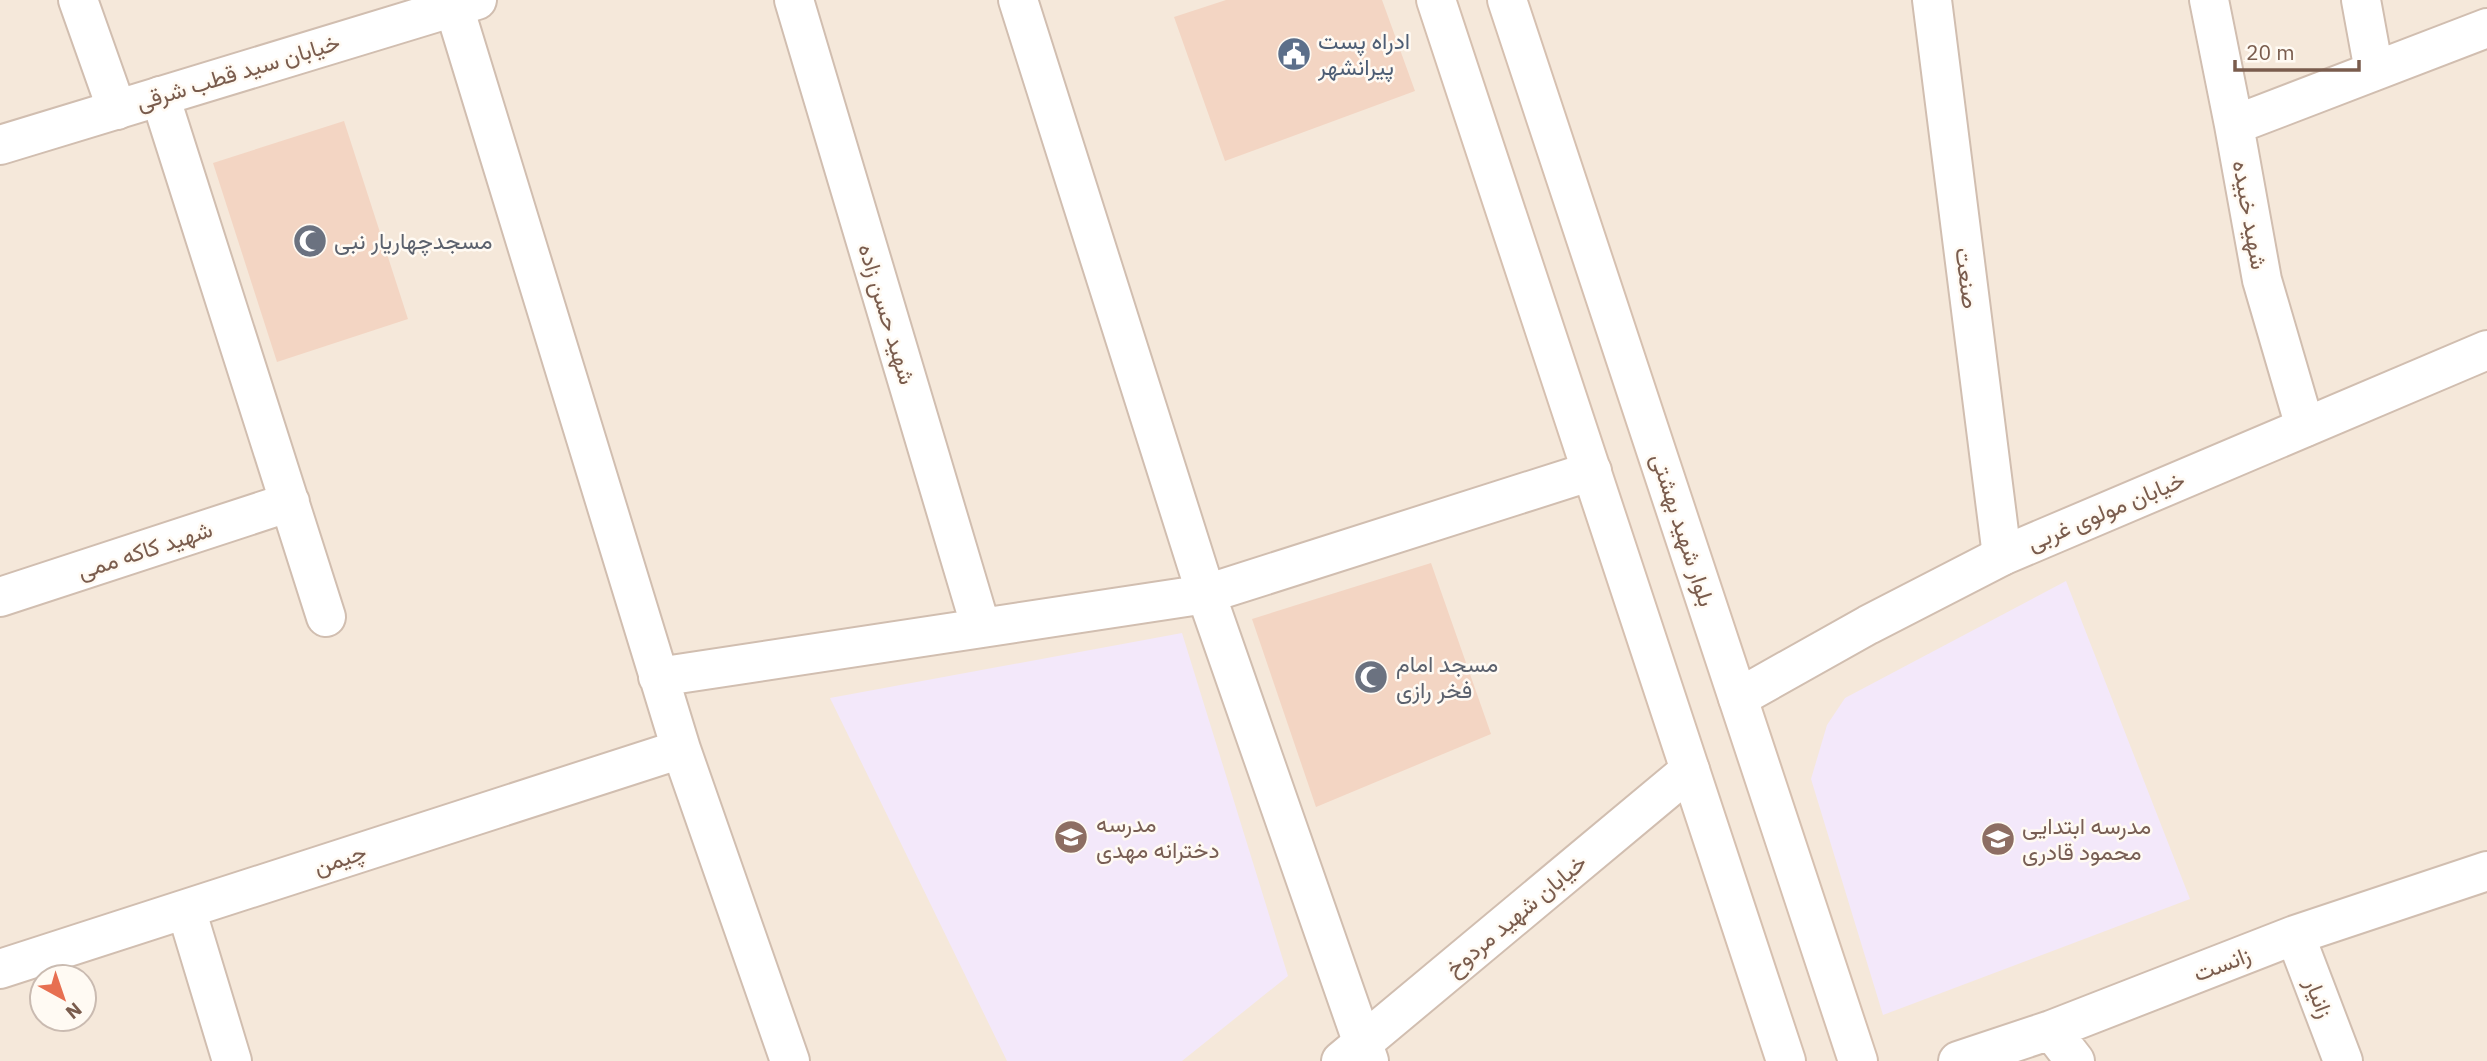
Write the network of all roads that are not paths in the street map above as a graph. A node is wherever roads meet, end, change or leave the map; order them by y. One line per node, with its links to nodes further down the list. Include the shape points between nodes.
1 (78, 0): 14 (street)
2 (794, 0): 25 (street, شهید حسن زاده)
3 (1018, 0): 22 (street)
4 (1436, 0): 19 (street)
5 (1507, 0): 27 (street, بلوار شهید بهشتی)
6 (1932, 0): 21 (street, صنعت)
7 (2209, 0): 15 (street, شهید خبیده)
8 (2361, 0): 12 (street)
9 (465, 4): 10 (street, خیابان سید قطب شرقی); 26 (street)
10 (413, 9): 13 (street, خیابان سید قطب شرقی)
11 (2487, 28): 12 (street)
12 (2374, 71): 15 (street)
13 (160, 96): 14 (street, خیابان سید قطب شرقی); 20 (street)
14 (117, 110): 16 (street, خیابان سید قطب شرقی)
15 (2234, 125): 18 (street, شهید خبیده, via 2262,280)
16 (0, 145)
17 (2487, 350): 18 (street, خیابان مولوی غربی)
18 (2305, 427): 21 (street, خیابان مولوی غربی)
19 (1591, 471): 22 (street); 29 (street)
20 (290, 502): 23 (street, شهید کاکه ممی); 24 (street)
21 (2002, 556): 27 (street, خیابان مولوی غربی)
22 (1206, 594): 25 (street); 35 (street)
23 (0, 597)
24 (327, 617)
25 (981, 628): 26 (street)
26 (658, 677): 28 (street)
27 (1738, 698): 39 (street, بلوار شهید بهشتی)
28 (681, 749): 31 (street, چیمن); 37 (street)
29 (1690, 770): 35 (street, خیابان شهید مردوخ); 38 (street)
30 (2487, 871): 32 (street, زانست)
31 (186, 909): 33 (street, چیمن); 36 (street)
32 (2295, 935): 34 (street, زانست); 42 (street, زانیار)
33 (0, 969)
34 (2051, 1030): 40 (street, زانست); 41 (street)
35 (1358, 1055)
36 (232, 1061)
37 (790, 1061)
38 (1786, 1061)
39 (1858, 1061)
40 (1958, 1061)
41 (2075, 1061)
42 (2343, 1061)

